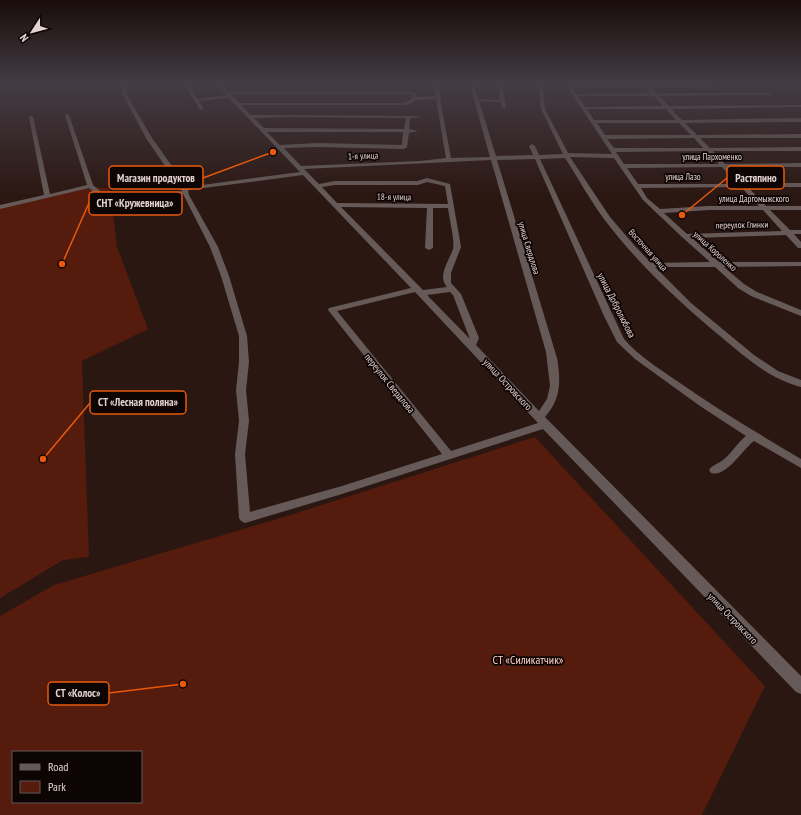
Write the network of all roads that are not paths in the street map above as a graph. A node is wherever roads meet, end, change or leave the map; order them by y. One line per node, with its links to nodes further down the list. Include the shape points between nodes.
1 (32, 120): 37 (street)
2 (69, 120): 33 (street)
3 (139, 120): 36 (street)
4 (253, 120): 12 (street, улица Островского)
5 (408, 120): 13 (street)
6 (443, 120): 26 (street)
7 (483, 120): 25 (street, улица Свердлова)
8 (549, 120): 23 (street, Восточная улица)
9 (797, 120): 10 (street)
10 (680, 121): 11 (street); 17 (street)
11 (593, 122): 16 (street, улица Короленко)
12 (263, 130): 13 (street); 19 (street, улица Островского)
13 (406, 131): 14 (street); 19 (street, via 404,147)
14 (415, 131)
15 (801, 136): 17 (street)
16 (603, 138): 17 (street); 22 (street, улица Короленко)
17 (696, 138): 21 (street)
18 (532, 146): 24 (street, улица Добролюбова)
19 (280, 147): 30 (street, улица Островского)
20 (801, 149): 21 (street, 1-я улица)
21 (708, 150): 22 (street, 1-я улица); 29 (street)
22 (615, 153): 23 (street, 1-я улица); 28 (street, улица Короленко)
23 (567, 156): 24 (street, 1-я улица); 52 (street, Восточная улица, via 607,218)
24 (538, 158): 25 (street, 1-я улица); 59 (street, улица Добролюбова, via 620,340 644,363 702,404)
25 (494, 159): 26 (street, 1-я улица); 58 (street, улица Свердлова, via 551,352 554,394)
26 (449, 160): 30 (street, 1-я улица)
27 (801, 165): 29 (street, улица Пархоменко)
28 (623, 166): 29 (street, улица Пархоменко); 35 (street, улица Короленко)
29 (723, 166): 31 (street)
30 (302, 170): 34 (street, улица Островского); 36 (street, 1-я улица)
31 (742, 185): 32 (street, улица Лазо); 35 (street, улица Лазо); 42 (street)
32 (801, 185)
33 (90, 186): 36 (street, 1-я улица, via 115,203 127,203); 37 (street)
34 (319, 186): 38 (street, улица Островского); 39 (street, via 335,183 418,183 427,180 448,185)
35 (637, 186): 44 (street, улица Короленко, via 645,199)
36 (185, 190): 60 (street, via 214,247 243,336 244,421 240,454 245,518 342,490)
37 (47, 196): 40 (street)
38 (336, 205): 41 (street, 18-я улица); 54 (street, улица Островского)
39 (451, 206): 41 (street, 18-я улица); 53 (street, via 457,247 447,273 447,283)
40 (0, 207)
41 (430, 207): 49 (street)
42 (764, 208): 43 (street, улица Даргомыжского); 44 (street, улица Даргомыжского); 45 (street)
43 (801, 208)
44 (659, 211): 47 (street, улица Короленко)
45 (788, 232): 46 (street, переулок Глинки); 47 (street, переулок Глинки); 48 (street)
46 (801, 232)
47 (684, 236): 50 (street, улица Короленко)
48 (801, 246)
49 (429, 248)
50 (715, 264): 51 (street); 52 (street); 55 (street, улица Короленко, via 747,291)
51 (801, 264)
52 (649, 265): 57 (street, Восточная улица, via 688,305 751,357 776,373)
53 (452, 289): 54 (street); 56 (street, via 457,294 475,338)
54 (420, 291): 56 (street, улица Островского); 60 (street, переулок Свердлова, via 332,310)
55 (801, 313)
56 (471, 345): 58 (street, улица Островского)
57 (801, 384)
58 (542, 421): 60 (street); 63 (street, улица Островского)
59 (754, 436): 61 (street, улица Добролюбова); 62 (street, via 742,445 727,463)
60 (448, 455)
61 (801, 464)
62 (715, 470)
63 (801, 687)

